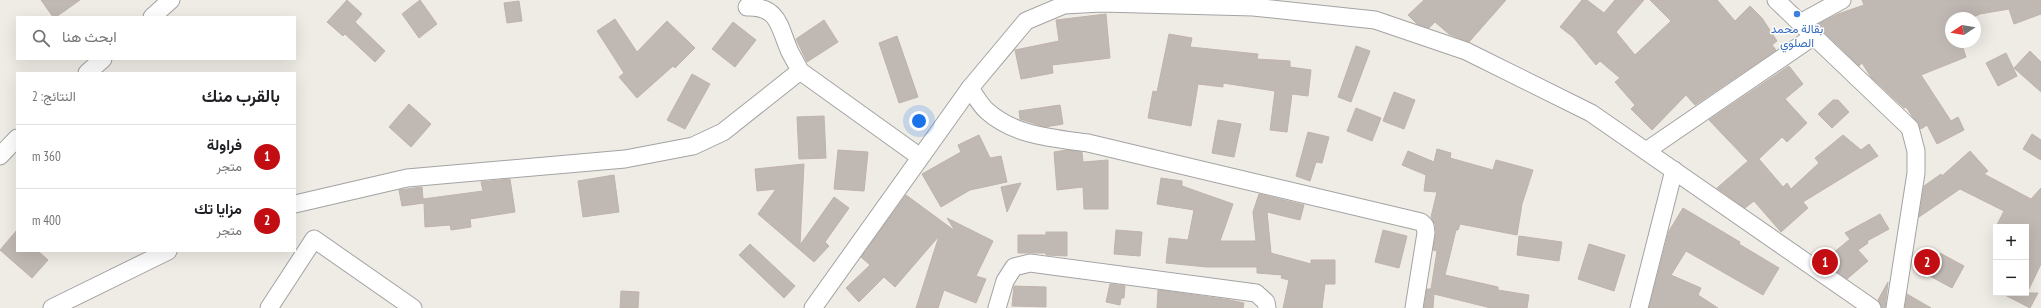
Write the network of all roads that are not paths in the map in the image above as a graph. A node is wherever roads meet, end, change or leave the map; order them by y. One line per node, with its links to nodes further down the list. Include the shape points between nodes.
1 (171, 0): 6 (street)
2 (1776, 0): 7 (street)
3 (1842, 0): 7 (street)
4 (1102, 1): 12 (street, via 1064,5 1026,21); 14 (street, via 1253,7 1375,20 1466,51 1591,113)
5 (747, 7): 10 (street, via 759,7 770,12 780,23)
6 (153, 16)
7 (1800, 23): 8 (street)
8 (1814, 36): 14 (street); 29 (street, via 1910,128 1916,151 1916,173)
9 (102, 60): 11 (street)
10 (800, 71): 16 (street); 18 (street, via 723,132 693,146 625,159 407,178)
11 (88, 72)
12 (970, 88): 16 (street); 26 (street, via 986,110 1008,126 1033,135 1088,143 1421,222 1426,233)
13 (16, 139): 15 (street)
14 (1646, 151): 17 (street)
15 (0, 156)
16 (920, 157): 23 (street)
17 (1674, 170): 27 (street); 28 (street)
18 (296, 204)
19 (166, 252): 20 (street)
20 (52, 308)
21 (269, 308): 22 (street, via 314,239)
22 (413, 308)
23 (813, 308)
24 (997, 308): 25 (street, via 1005,281 1014,267 1030,263 1256,293 1266,302)
25 (1267, 308)
26 (1414, 308)
27 (1639, 308)
28 (1872, 308)
29 (1895, 308)

